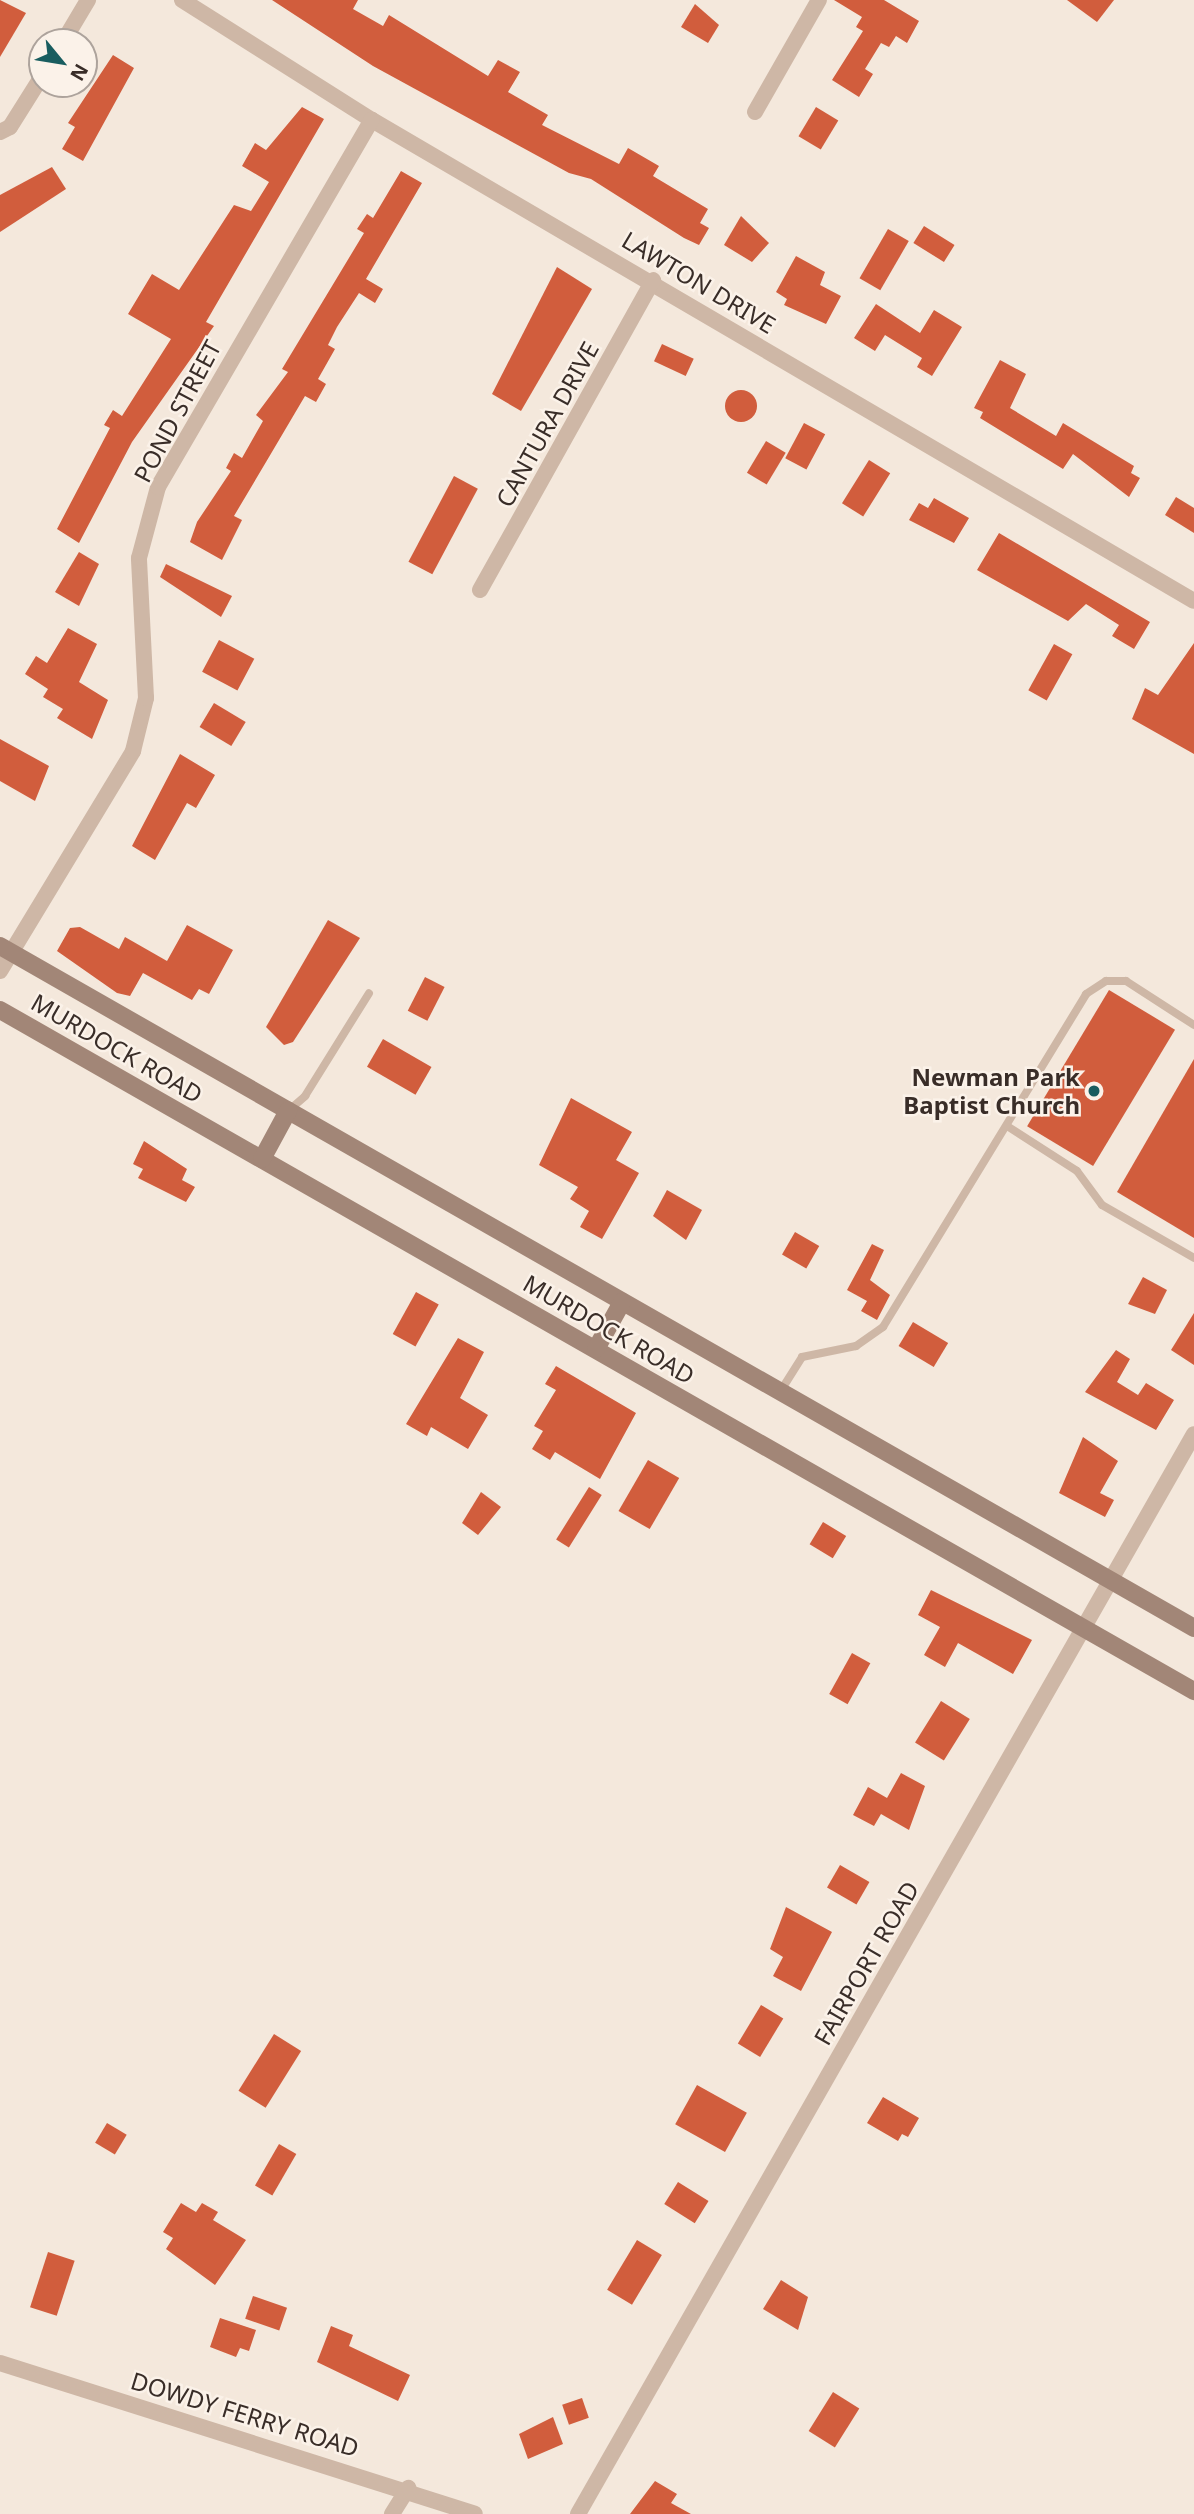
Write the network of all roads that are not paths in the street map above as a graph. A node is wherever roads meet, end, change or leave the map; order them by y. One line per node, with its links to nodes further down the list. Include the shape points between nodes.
1 (88, 0): 4 (street)
2 (182, 0): 7 (street, LAWTON DRIVE)
3 (819, 0): 6 (street)
4 (71, 28)
5 (28, 98): 8 (street, via 10,127)
6 (755, 112)
7 (372, 120): 9 (street, LAWTON DRIVE); 12 (street, POND STREET, via 158,487 139,558 146,698 133,751)
8 (0, 132)
9 (653, 280): 10 (street, CANTURA DRIVE); 11 (street, LAWTON DRIVE)
10 (481, 590)
11 (1194, 601)
12 (5, 949): 13 (street, POND STREET); 17 (main road, MURDOCK ROAD)
13 (0, 971)
14 (369, 993): 17 (lane, via 305,1096)
15 (0, 1010): 19 (main road, MURDOCK ROAD)
16 (1194, 1025): 18 (lane, via 1136,984 1114,979 1095,987)
17 (288, 1111): 19 (main road); 21 (main road, MURDOCK ROAD)
18 (1007, 1126): 20 (lane, via 1077,1171 1102,1205); 23 (lane, via 985,1151 883,1327 856,1346 802,1357)
19 (262, 1159): 22 (main road, MURDOCK ROAD)
20 (1194, 1258)
21 (622, 1301): 22 (main road); 23 (main road, MURDOCK ROAD)
22 (596, 1349): 26 (main road, MURDOCK ROAD)
23 (780, 1391): 25 (main road, MURDOCK ROAD)
24 (1194, 1434): 25 (street, FAIRPORT ROAD)
25 (1110, 1579): 26 (street, FAIRPORT ROAD); 27 (main road, MURDOCK ROAD)
26 (1084, 1628): 28 (main road, MURDOCK ROAD); 33 (street, FAIRPORT ROAD)
27 (1194, 1628)
28 (1194, 1691)
29 (0, 2363): 30 (street, DOWDY FERRY ROAD)
30 (408, 2487): 31 (street); 32 (street, DOWDY FERRY ROAD)
31 (392, 2514)
32 (475, 2514)
33 (578, 2514)

